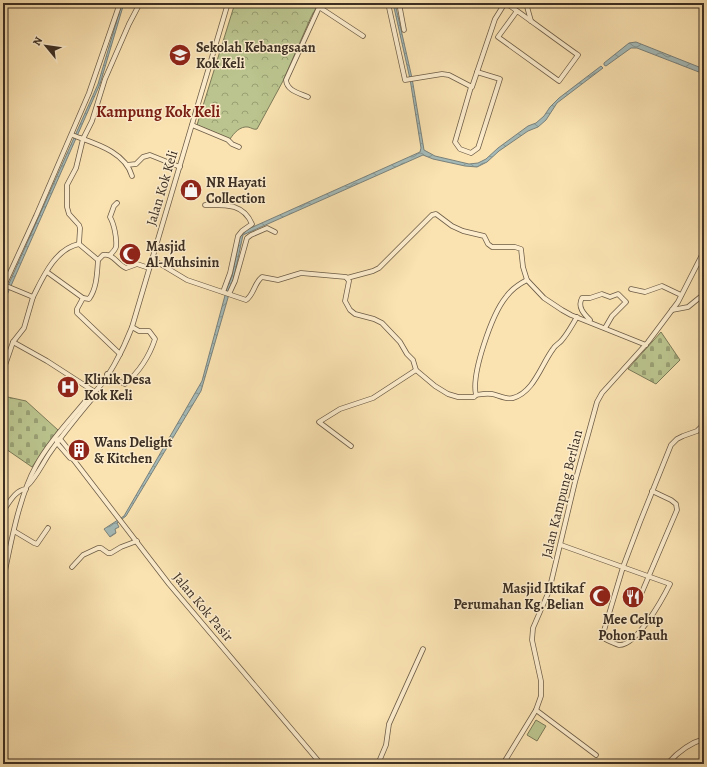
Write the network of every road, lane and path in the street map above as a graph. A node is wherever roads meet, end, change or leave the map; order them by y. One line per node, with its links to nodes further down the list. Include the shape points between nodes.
1 (120, 3): 17 (street, via 97,74)
2 (140, 3): 18 (street, via 105,79 92,121)
3 (228, 3): 16 (street, Jalan Kok Keli)
4 (388, 3): 14 (street, via 405,80 442,74)
5 (399, 3): 11 (street)
6 (505, 3): 9 (street); 13 (street, via 495,19)
7 (526, 3): 10 (street)
8 (320, 5): 12 (street); 15 (street, via 286,80 286,84 292,90)
9 (517, 11): 10 (street); 10 (street, via 498,37 559,81 578,55)
10 (531, 21)
11 (404, 30)
12 (363, 36)
13 (477, 72): 14 (street); 14 (street, via 500,79 478,148 471,153 460,149 455,142)
14 (471, 87)
15 (308, 97)
16 (192, 125): 19 (street); 21 (street, Jalan Kok Keli)
17 (73, 135): 18 (street); 35 (street)
18 (81, 138): 20 (street, via 109,150); 26 (street, via 76,168 67,185 66,201 69,214 80,228)
19 (239, 147)
20 (127, 165): 21 (street, via 136,164 143,157 150,155); 22 (street)
21 (180, 167): 29 (street, Jalan Kok Keli)
22 (132, 176)
23 (117, 203): 28 (street, via 110,217 116,242)
24 (206, 205): 37 (street, via 235,207 248,216 252,224 238,236)
25 (275, 232): 38 (street, via 267,228 247,238)
26 (79, 244): 30 (street); 32 (street, via 63,252)
27 (704, 251): 40 (street, Jalan Kampung Berlian)
28 (110, 255): 30 (street, via 104,254); 31 (street, via 126,268 137,264)
29 (152, 259): 31 (street, Jalan Kok Keli); 37 (street, via 184,278)
30 (98, 260): 42 (street, via 93,292 89,299)
31 (149, 268): 46 (street, Jalan Kok Keli)
32 (47, 272): 41 (street); 42 (street)
33 (348, 278): 34 (street, via 378,268 432,214 436,214 452,226 484,236 492,248 519,248 522,251 523,267); 38 (street, via 301,273 278,280 262,277 248,299 243,300); 51 (street, via 346,305 356,314 382,323 400,342 413,360)
34 (528, 280): 44 (street, via 544,298); 55 (street, via 506,297 496,312 481,353 475,382)
35 (5, 287): 41 (street)
36 (631, 289): 40 (street, via 645,292 662,286)
37 (223, 292): 38 (street)
38 (229, 294)
39 (704, 294): 43 (street, via 688,307)
40 (681, 295): 43 (street, Jalan Kampung Berlian)
41 (33, 297): 48 (street, via 24,328)
42 (83, 298): 50 (street, via 77,313)
43 (672, 310): 49 (street, Jalan Kampung Berlian)
44 (577, 317): 45 (street); 55 (street, via 526,391 511,399 493,394)
45 (592, 322): 47 (street); 47 (street, via 581,307 582,298 602,294 610,297 618,294 626,302 612,316)
46 (132, 327): 50 (street, Jalan Kok Keli); 53 (street, via 144,332 149,331 155,339 148,355 125,384)
47 (605, 328): 49 (street)
48 (13, 342): 52 (street); 54 (street, via 47,361)
49 (646, 345): 72 (street, Jalan Kampung Berlian, via 597,402)
50 (120, 354): 53 (street, Jalan Kok Keli)
51 (416, 370): 55 (street, via 448,394 458,397); 60 (street, via 373,398 340,409 319,422)
52 (3, 371)
53 (108, 374): 54 (street, Jalan Kok Keli)
54 (94, 393): 56 (street, Jalan Kok Keli); 58 (street, Jalan Kok Keli)
55 (476, 395)
56 (66, 424): 59 (street); 63 (street, Jalan Kok Keli)
57 (704, 424): 65 (street, via 697,431 677,439 671,445)
58 (65, 432): 59 (street, Jalan Kok Keli); 61 (street)
59 (58, 441): 61 (street, Jalan Kok Pasir); 62 (street, Jalan Kok Keli); 63 (street)
60 (351, 446)
61 (67, 451): 62 (street, via 58,449); 71 (street, Jalan Kok Pasir)
62 (50, 452): 64 (street, Jalan Kok Keli)
63 (45, 453): 64 (street, Jalan Kok Keli, via 36,465)
64 (27, 487): 67 (street); 70 (street, Jalan Kok Keli)
65 (652, 491): 74 (street); 75 (street, via 671,500 676,504 677,510)
66 (3, 502): 67 (street)
67 (8, 505): 68 (street)
68 (3, 511)
69 (48, 528): 70 (street, via 37,544)
70 (14, 531): 76 (street, Jalan Kok Keli)
71 (137, 542): 73 (street, via 111,553 98,548 83,555); 82 (street, Jalan Kok Pasir, via 169,584)
72 (561, 544): 74 (street); 79 (street, Jalan Kampung Berlian, via 549,591 533,628 532,640 541,696)
73 (72, 567)
74 (623, 567): 75 (street); 75 (street, via 603,634 605,638 618,645 624,644 639,633 649,621 670,584)
75 (649, 576): 77 (street, via 642,594 636,597)
76 (3, 579)
77 (634, 603)
78 (423, 648): 83 (street, via 389,724 386,745)
79 (536, 710): 81 (street); 84 (street, Jalan Kampung Berlian)
80 (704, 739): 85 (street, via 683,748)
81 (596, 755)
82 (321, 764)
83 (378, 764)
84 (503, 764)
85 (667, 764)

